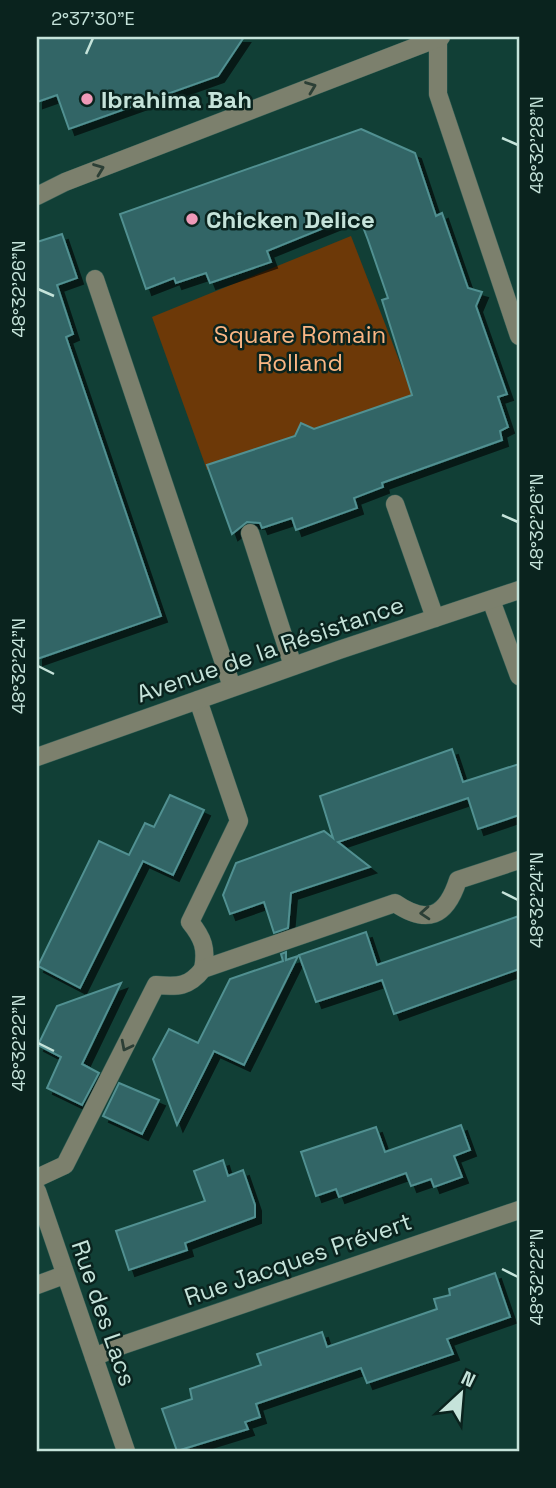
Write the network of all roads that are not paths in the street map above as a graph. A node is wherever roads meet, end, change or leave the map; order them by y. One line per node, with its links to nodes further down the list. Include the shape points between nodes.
1 (439, 37): 2 (street, one-way to 1, via 65,182); 4 (street, via 438,94)
2 (37, 197)
3 (94, 279): 12 (street)
4 (519, 336)
5 (395, 504): 9 (street)
6 (250, 533): 10 (street)
7 (519, 590): 8 (street, Avenue de la Résistance)
8 (491, 600): 9 (street, Avenue de la Résistance); 11 (street)
9 (435, 618): 10 (street, Avenue de la Résistance)
10 (293, 666): 12 (street, Avenue de la Résistance)
11 (519, 676)
12 (232, 687): 13 (street, Avenue de la Résistance)
13 (198, 700): 14 (street, Avenue de la Résistance); 16 (street, via 239,821 190,922 202,936)
14 (37, 757)
15 (519, 860): 16 (street, one-way to 16, via 458,880 442,911 426,916 409,913 395,903)
16 (203, 969): 17 (street, one-way to 17, via 192,983 156,985 65,1165)
17 (37, 1178)
18 (37, 1191): 20 (street, Rue des Lacs)
19 (519, 1210): 22 (street, Rue Jacques Prévert)
20 (64, 1275): 21 (street); 22 (street, Rue des Lacs)
21 (37, 1285)
22 (94, 1357): 23 (street, Rue des Lacs)
23 (126, 1451)

